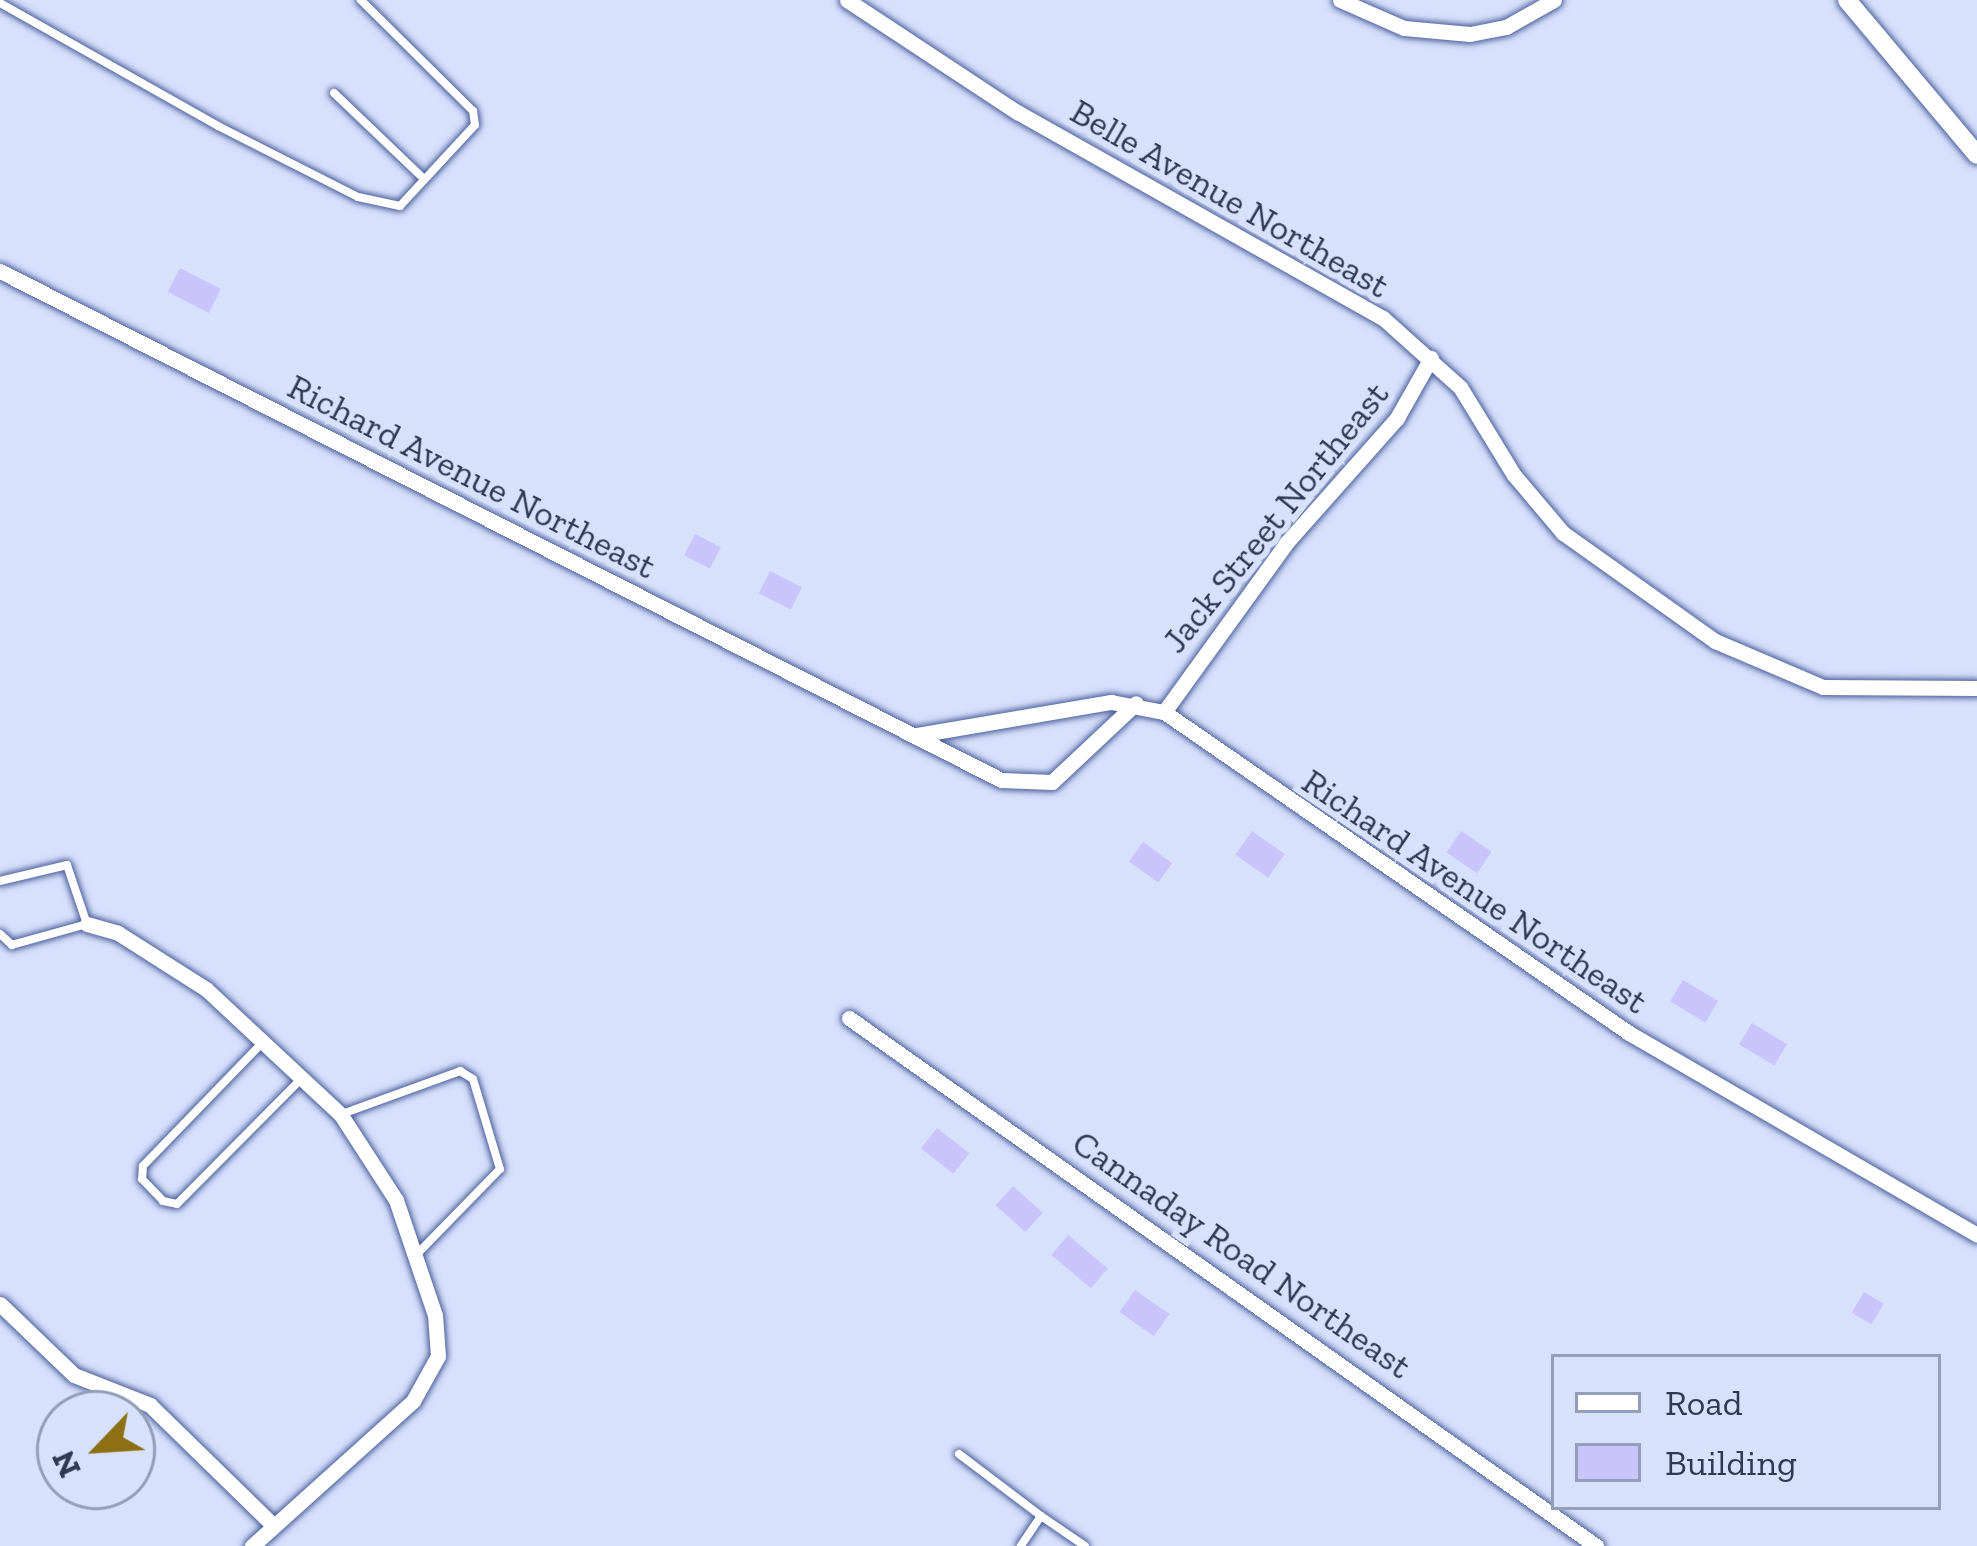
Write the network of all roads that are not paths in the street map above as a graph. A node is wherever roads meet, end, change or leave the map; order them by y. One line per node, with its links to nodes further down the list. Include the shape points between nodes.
1 (361, 0): 9 (lane, via 473,111 475,125)
2 (847, 0): 11 (street, Belle Avenue Northeast, via 1017,112 1340,288)
3 (1340, 0): 4 (street, via 1404,28 1470,34 1506,27)
4 (1554, 0)
5 (1847, 0): 8 (street)
6 (0, 3): 9 (lane, via 358,197 400,206)
7 (334, 93): 9 (lane)
8 (1977, 155)
9 (424, 179)
10 (0, 271): 15 (street, Richard Avenue Northeast)
11 (1431, 358): 12 (street, Belle Avenue Northeast, via 1563,533 1714,641 1823,687); 14 (street, Jack Street Northeast, via 1397,418 1287,542)
12 (1977, 688)
13 (1136, 703): 14 (street, Richard Avenue Northeast); 15 (street, Richard Avenue Northeast); 15 (street, Richard Avenue Northeast, via 1060,777 1037,786 1001,780)
14 (1164, 712): 23 (street, Richard Avenue Northeast, via 1629,1033)
15 (917, 735)
16 (0, 881): 17 (lane, via 67,865)
17 (87, 924): 18 (lane, via 12,945); 20 (street, via 163,959)
18 (0, 934)
19 (849, 1018): 32 (street, Cannaday Road Northeast)
20 (265, 1040): 21 (street); 21 (lane, via 143,1166 142,1179 163,1201 177,1204)
21 (303, 1077): 22 (street)
22 (340, 1115): 24 (street, via 377,1165); 24 (lane, via 460,1071 473,1079 500,1169)
23 (1977, 1235)
24 (416, 1255): 28 (street, via 438,1333 433,1370 406,1409)
25 (4, 1315): 28 (street, via 74,1375 150,1405)
26 (958, 1454): 27 (lane)
27 (1041, 1516): 30 (lane); 31 (lane)
28 (272, 1523): 29 (street)
29 (251, 1546)
30 (1021, 1546)
31 (1084, 1546)
32 (1596, 1546)

